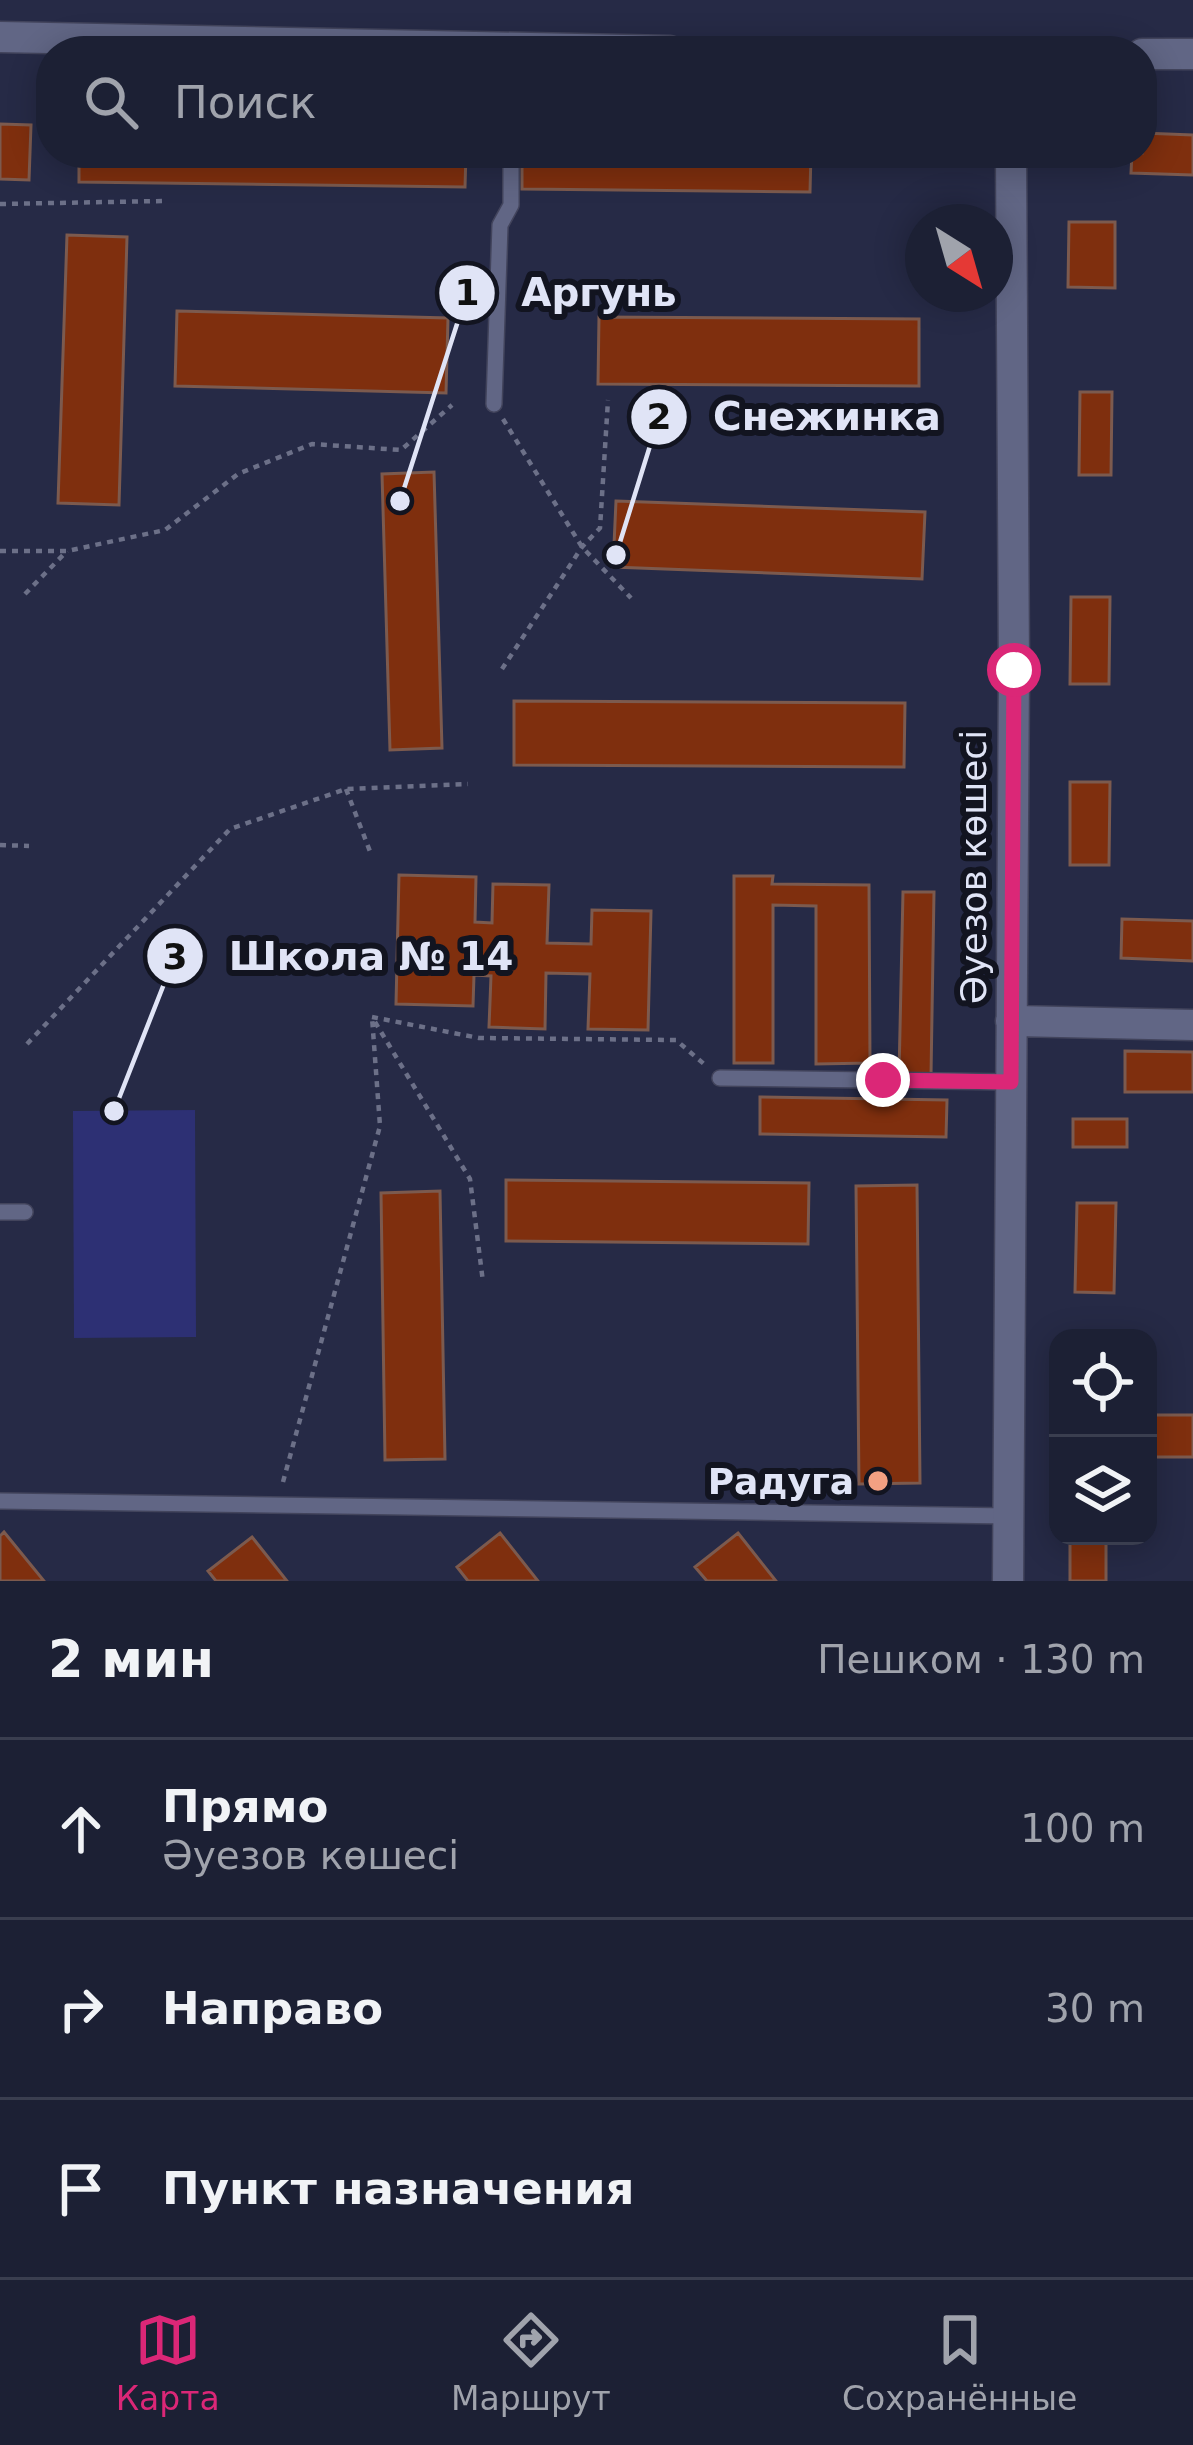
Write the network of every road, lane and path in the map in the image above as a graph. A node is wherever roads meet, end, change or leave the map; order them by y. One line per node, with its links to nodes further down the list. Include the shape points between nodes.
1 (0, 37): 2 (street)
2 (36, 38)
3 (1157, 54): 4 (street)
4 (1193, 54)
5 (512, 168): 10 (lane, via 511,205 500,225)
6 (1011, 168): 24 (street, Әуезов көшесі)
7 (163, 201): 8 (path)
8 (0, 204)
9 (608, 400): 12 (path, via 600,529)
10 (494, 404): 12 (path)
11 (452, 405): 14 (path, via 401,450 312,444 238,474 165,530)
12 (582, 547): 16 (path); 17 (path)
13 (0, 551): 14 (path)
14 (67, 551): 15 (path)
15 (25, 594)
16 (631, 598)
17 (502, 669)
18 (468, 784): 19 (path)
19 (346, 789): 22 (path); 26 (path, via 230,830)
20 (0, 845): 21 (path)
21 (29, 846)
22 (371, 854)
23 (372, 1017): 27 (path, via 478,1038 676,1040); 31 (path, via 470,1179); 33 (path, via 380,1126)
24 (1011, 1022): 25 (street); 28 (street, Әуезов көшесі)
25 (1193, 1025)
26 (27, 1044)
27 (720, 1078): 28 (lane)
28 (1011, 1082): 34 (street, Әуезов көшесі)
29 (0, 1212): 30 (lane)
30 (25, 1212)
31 (483, 1282)
32 (0, 1501): 33 (lane)
33 (277, 1505): 34 (lane)
34 (1009, 1516): 35 (street, Әуезов көшесі)
35 (1008, 1581)

